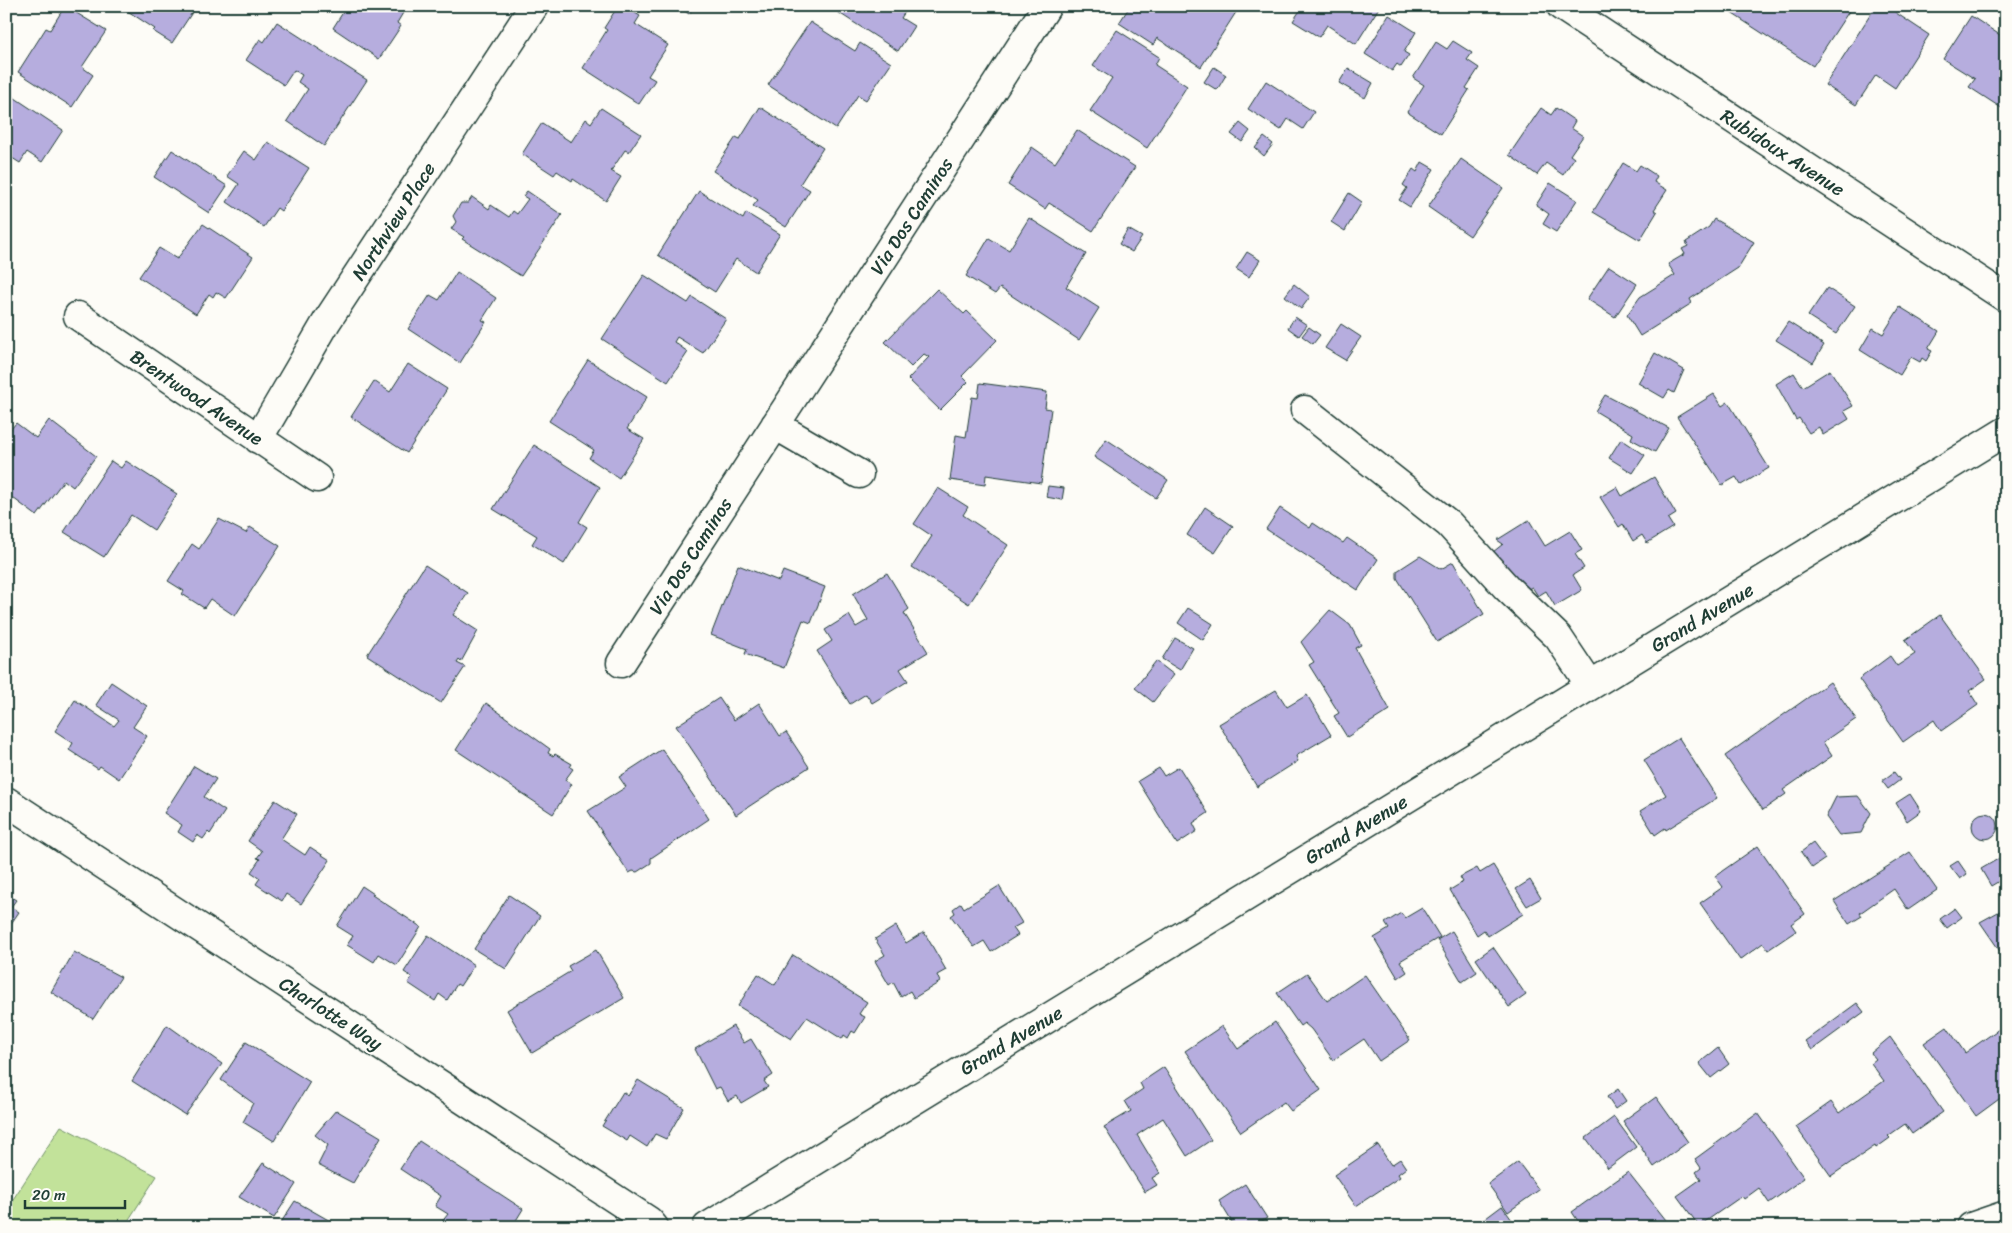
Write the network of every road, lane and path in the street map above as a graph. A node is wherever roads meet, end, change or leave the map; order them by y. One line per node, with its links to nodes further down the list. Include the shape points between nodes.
1 (534, 6): 9 (street, Northview Place, via 327,321)
2 (1047, 6): 7 (street, Via Dos Caminos)
3 (1561, 6): 4 (street, Rubidoux Avenue)
4 (2006, 298)
5 (78, 316): 9 (street, Brentwood Avenue)
6 (1305, 410): 13 (street, via 1449,524 1507,588 1558,637)
7 (774, 425): 10 (street); 12 (street, Via Dos Caminos)
8 (2006, 431): 13 (street, Grand Avenue)
9 (258, 439): 11 (street, Brentwood Avenue)
10 (859, 474)
11 (317, 478)
12 (621, 663)
13 (1590, 686): 17 (street, Grand Avenue)
14 (6, 801): 16 (street, Charlotte Way)
15 (2006, 1214): 18 (street)
16 (654, 1227)
17 (707, 1227)
18 (1971, 1227)

